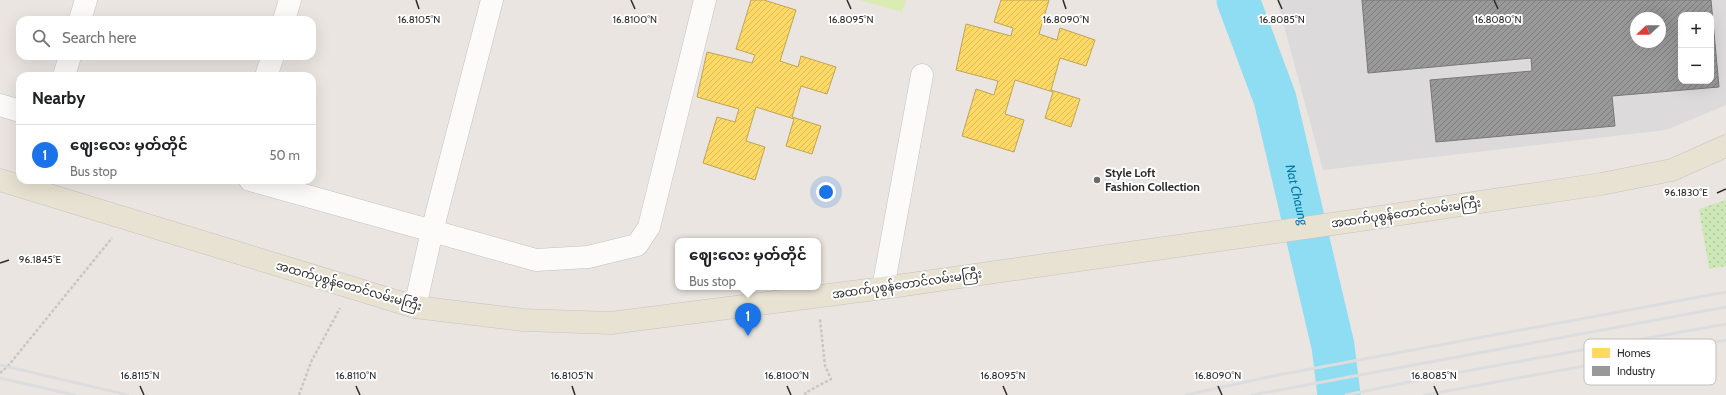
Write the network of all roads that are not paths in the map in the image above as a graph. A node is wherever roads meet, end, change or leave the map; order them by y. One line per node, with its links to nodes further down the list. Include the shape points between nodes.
1 (86, 0): 5 (street)
2 (290, 0): 6 (street)
3 (492, 0): 17 (street)
4 (705, 0): 17 (street, via 649,227 636,244 588,256 536,260)
5 (81, 16)
6 (285, 16)
7 (69, 60): 9 (street)
8 (271, 60): 10 (street)
9 (65, 72)
10 (267, 72)
11 (922, 75): 18 (street)
12 (0, 105): 13 (street)
13 (16, 110)
14 (1726, 146): 18 (main road, အထက်ပုစွန်တောင်လမ်းမကြီး, via 1672,170 1601,184)
15 (0, 180): 19 (main road, အထက်ပုစွန်တောင်လမ်းမကြီး)
16 (264, 184): 17 (street)
17 (432, 231): 19 (street)
18 (883, 288): 19 (main road, အထက်ပုစွန်တောင်လမ်းမကြီး, via 611,323 523,320)
19 (415, 307)

